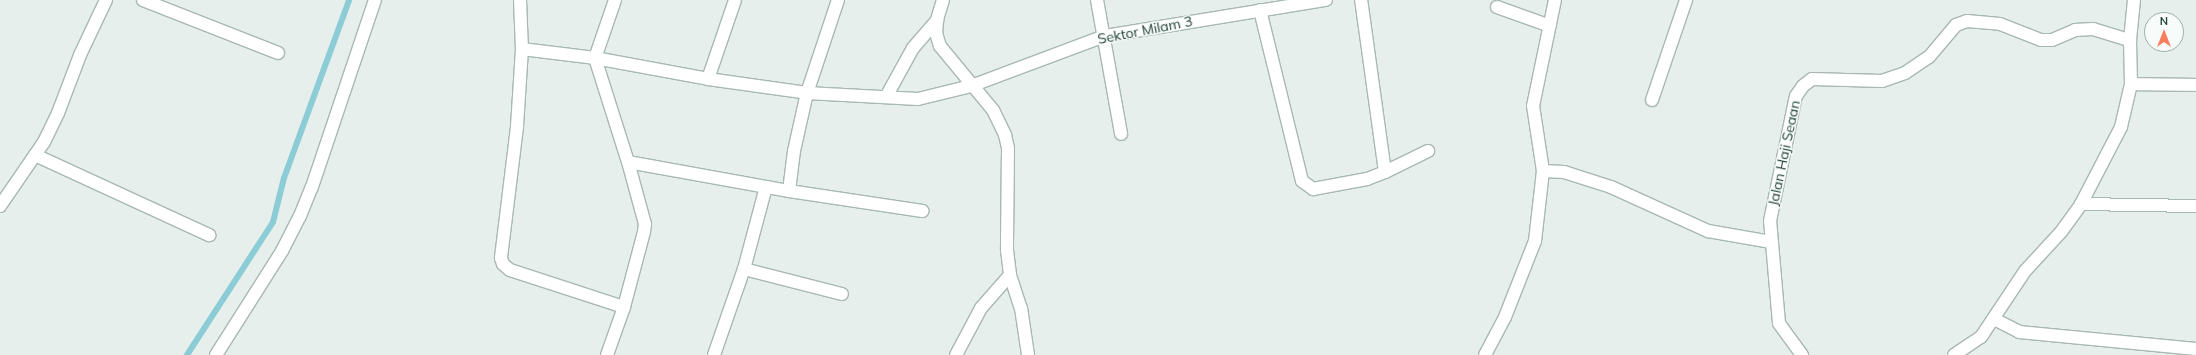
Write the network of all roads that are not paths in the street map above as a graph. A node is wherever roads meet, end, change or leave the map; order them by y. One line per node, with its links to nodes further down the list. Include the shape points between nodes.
1 (106, 0): 33 (street, via 80,55 58,113)
2 (144, 0): 22 (street)
3 (375, 0): 51 (street, via 300,216 282,251)
4 (520, 0): 21 (street)
5 (615, 0): 23 (street)
6 (735, 0): 24 (street)
7 (838, 0): 28 (street)
8 (943, 0): 17 (street)
9 (1097, 0): 19 (street)
10 (1326, 0): 16 (street, Sektor Milam 3)
11 (1361, 0): 36 (street)
12 (1554, 0): 18 (street)
13 (1686, 0): 30 (street)
14 (2134, 0): 20 (street)
15 (1497, 7): 18 (street)
16 (1260, 10): 19 (street, Sektor Milam 3); 36 (street, via 1302,181 1313,189 1367,179)
17 (937, 20): 27 (street, via 936,34 940,46); 29 (street, via 913,48)
18 (1550, 26): 35 (street, via 1533,106)
19 (1105, 36): 27 (street, Sektor Milam 3); 31 (street)
20 (2130, 40): 25 (street); 44 (street, Jalan Haji Seaan, via 2093,29 2075,30 2052,40 2041,40 2000,24 1967,21 1956,25 1929,57 1905,73 1882,80 1812,80 1796,96 1770,221)
21 (522, 49): 23 (street, Sektor Milam 3); 48 (street, via 517,126 501,258 503,264 510,270)
22 (278, 53)
23 (595, 58): 24 (street, Sektor Milam 3); 34 (street)
24 (708, 79): 28 (street, Sektor Milam 3)
25 (2131, 84): 26 (street); 39 (street, via 2121,126)
26 (2196, 85)
27 (971, 86): 29 (street, Sektor Milam 3, via 918,99); 46 (street, via 993,110 1006,142 1007,250)
28 (807, 93): 29 (street, Sektor Milam 3); 38 (street, via 794,151)
29 (886, 98)
30 (1652, 100)
31 (1121, 134)
32 (1428, 151): 36 (street)
33 (35, 155): 40 (street); 43 (street)
34 (628, 162): 37 (street); 48 (street, via 645,224)
35 (1543, 171): 44 (street, via 1564,172 1611,187 1708,231); 56 (street, via 1535,241 1505,317)
36 (1384, 172)
37 (766, 187): 38 (street); 45 (street)
38 (789, 191): 42 (street)
39 (2082, 204): 41 (street); 49 (street, via 2061,232 2025,271)
40 (0, 206)
41 (2196, 206)
42 (924, 211)
43 (208, 235)
44 (1771, 242): 57 (street, Jalan Haji Seaan, via 1779,323)
45 (744, 269): 47 (street); 53 (street)
46 (1010, 275): 54 (street, via 981,308); 55 (street, via 1021,308)
47 (842, 294)
48 (624, 307): 52 (street)
49 (1994, 319): 50 (street, via 2018,332); 58 (street, via 1981,337)
50 (2196, 349)
51 (216, 355)
52 (607, 355)
53 (714, 355)
54 (956, 355)
55 (1028, 355)
56 (1485, 355)
57 (1802, 355)
58 (1954, 355)

